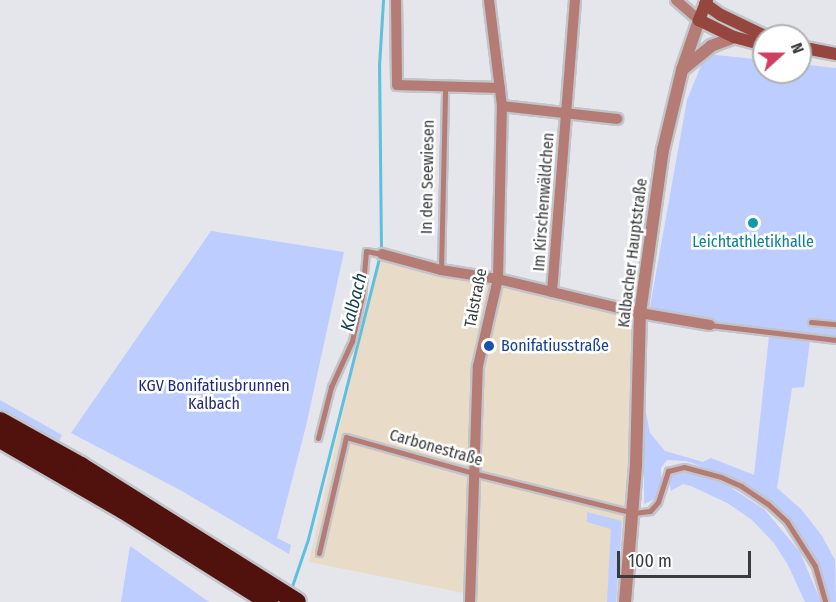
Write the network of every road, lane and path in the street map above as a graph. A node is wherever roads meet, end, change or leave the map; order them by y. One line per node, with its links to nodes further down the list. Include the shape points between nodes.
1 (396, 0): 13 (street, via 397,85)
2 (489, 0): 14 (street, Talstraße)
3 (575, 0): 16 (street, Im Kirschenwäldchen)
4 (676, 0): 6 (street)
5 (704, 1): 6 (main road, Kalbacher Hauptstraße); 7 (main road, via 721,15)
6 (699, 20): 8 (main road); 12 (street, Kalbacher Hauptstraße)
7 (752, 30)
8 (734, 37): 9 (main road); 12 (street, via 711,46)
9 (752, 42)
10 (812, 49): 11 (main road)
11 (836, 54)
12 (682, 70): 22 (street, Kalbacher Hauptstraße, via 663,150)
13 (445, 86): 14 (street); 19 (lane, In den Seewiesen)
14 (500, 88): 15 (street, Talstraße)
15 (502, 106): 16 (street, Im Kirschenwäldchen); 20 (street, Talstraße)
16 (566, 113): 17 (street, Im Kirschenwäldchen); 21 (street, Im Kirschenwäldchen)
17 (617, 120)
18 (382, 254): 19 (street); 28 (lane, via 366,251 352,341 331,387)
19 (441, 270): 20 (street)
20 (498, 279): 21 (street); 30 (street, Talstraße, via 478,366)
21 (552, 292): 22 (street)
22 (640, 313): 25 (street); 31 (street, Kalbacher Hauptstraße)
23 (811, 322): 24 (lane)
24 (836, 324)
25 (710, 325): 26 (lane)
26 (836, 340)
27 (0, 421): 33 (highway, via 81,466)
28 (318, 438)
29 (0, 439): 33 (highway)
30 (473, 473): 31 (lane, Carbonestraße); 32 (lane, Carbonestraße, via 346,437); 35 (street, Talstraße)
31 (634, 513): 36 (street, Kalbacher Hauptstraße); 37 (lane, via 650,511 663,491 665,475 675,467 721,477 741,486 768,504 793,530 815,566)
32 (319, 553)
33 (273, 596): 34 (highway)
34 (297, 602)
35 (470, 602)
36 (625, 602)
37 (825, 602)

